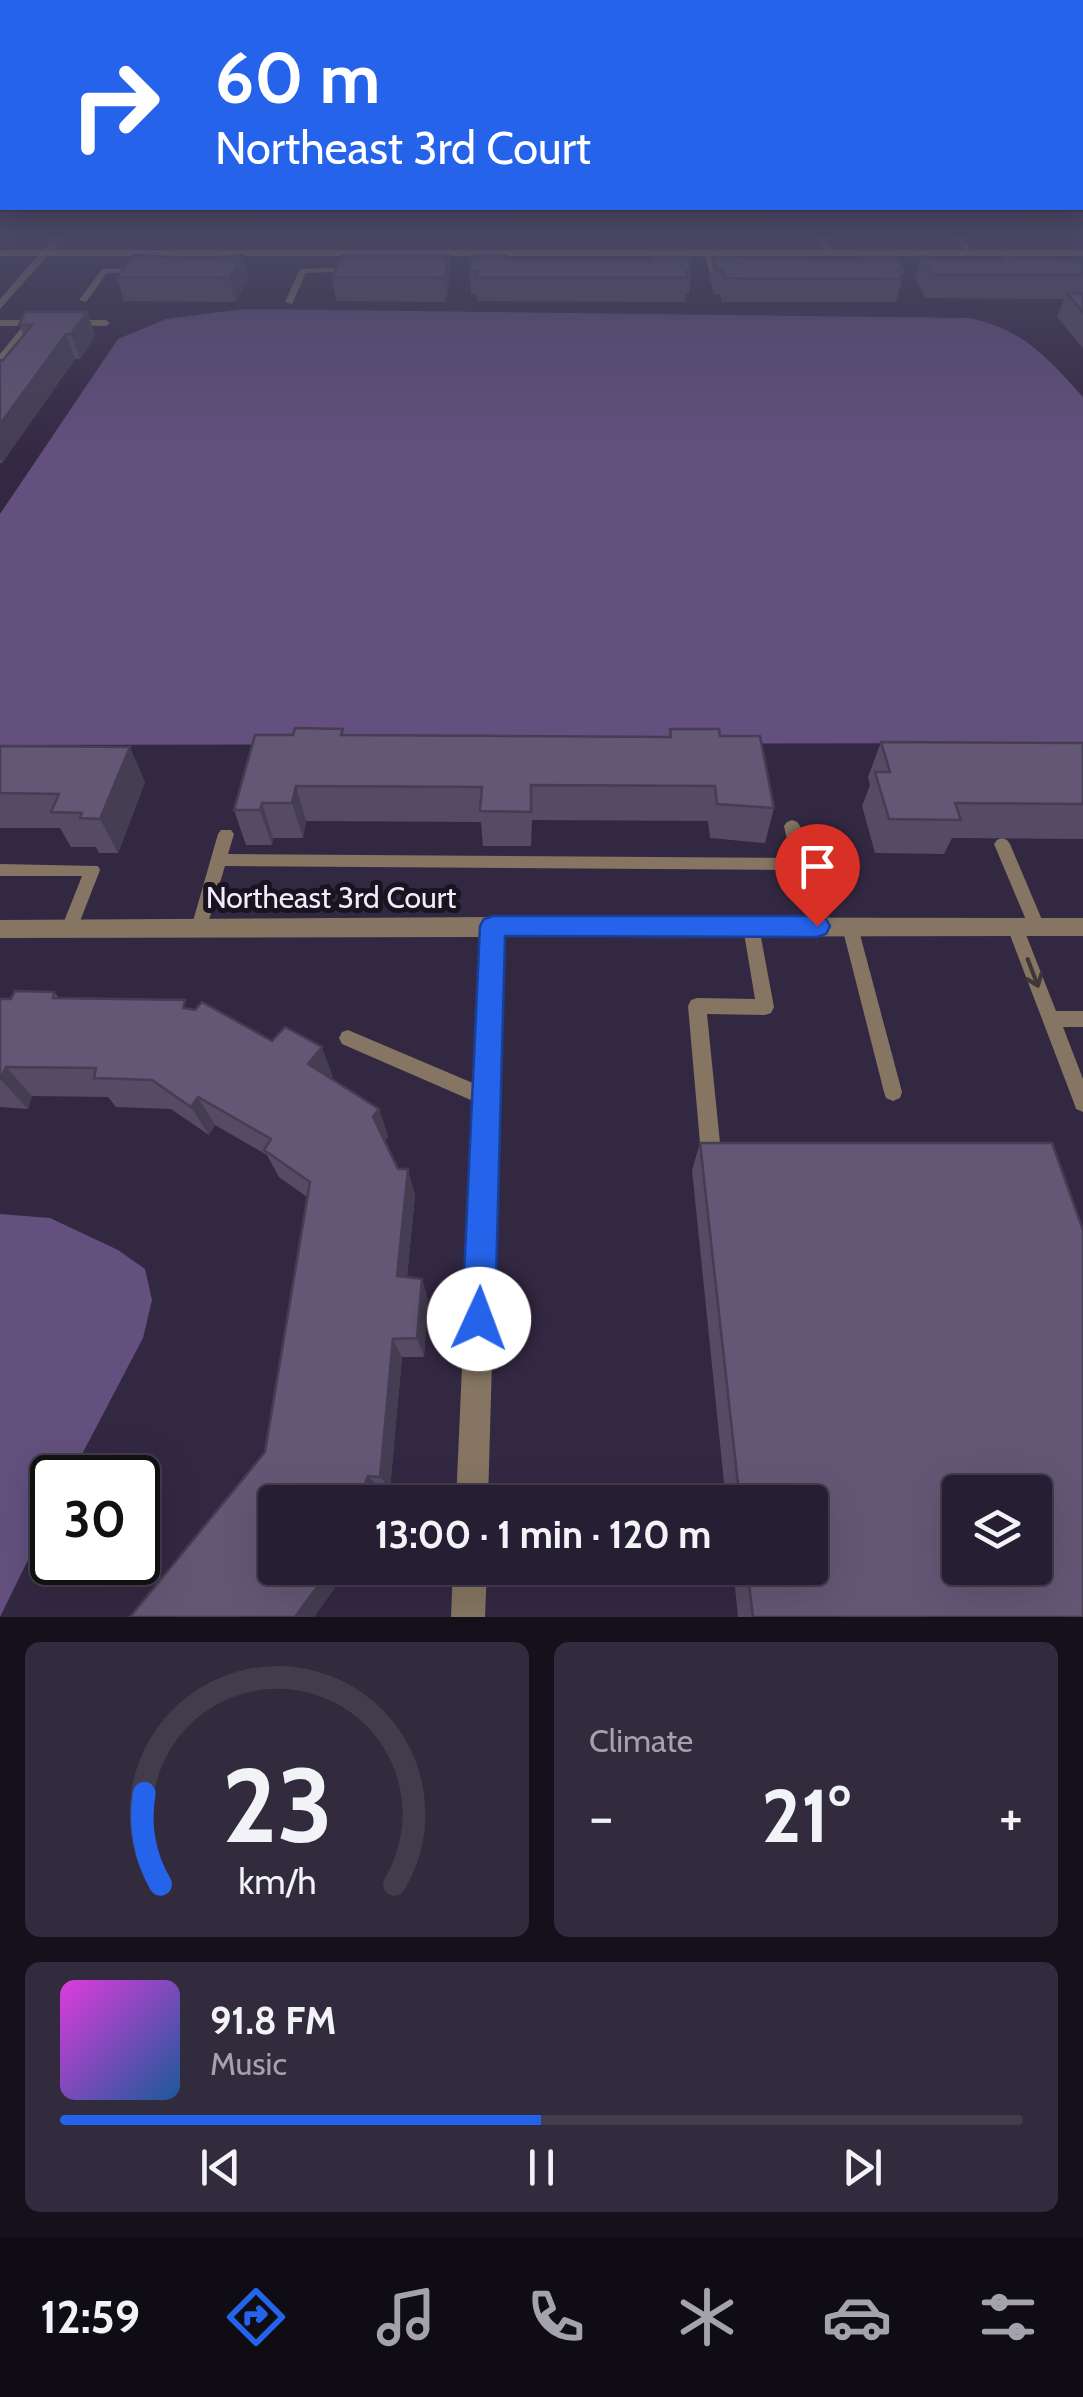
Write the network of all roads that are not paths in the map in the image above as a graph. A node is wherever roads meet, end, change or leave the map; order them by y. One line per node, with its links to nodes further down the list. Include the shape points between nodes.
1 (30, 323): 2 (lane); 5 (lane); 6 (lane)
2 (49, 323)
3 (68, 323): 4 (lane)
4 (106, 323)
5 (0, 324)
6 (0, 360)
7 (792, 826): 10 (lane, via 802,873)
8 (226, 834): 10 (lane)
9 (1002, 844): 15 (lane)
10 (219, 860): 17 (lane)
11 (0, 870): 19 (lane, via 92,870)
12 (493, 926): 13 (street, Northeast 3rd Court); 17 (street, Northeast 3rd Court); 24 (street)
13 (751, 926): 14 (street, Northeast 3rd Court); 26 (lane, via 764,1007 697,1006)
14 (850, 926): 15 (street, Northeast 3rd Court); 23 (lane)
15 (1026, 927): 16 (street, Northeast 3rd Court); 20 (lane, one-way to 20)
16 (1083, 927)
17 (199, 928): 19 (street, Northeast 3rd Court)
18 (0, 929): 19 (street, Northeast 3rd Court)
19 (69, 929)
20 (1051, 1019): 21 (lane); 25 (lane)
21 (1083, 1019)
22 (348, 1038): 24 (lane)
23 (892, 1092)
24 (487, 1098): 27 (street)
25 (1083, 1102)
26 (710, 1143)
27 (473, 1485)
28 (469, 1585): 29 (street)
29 (468, 1617)

